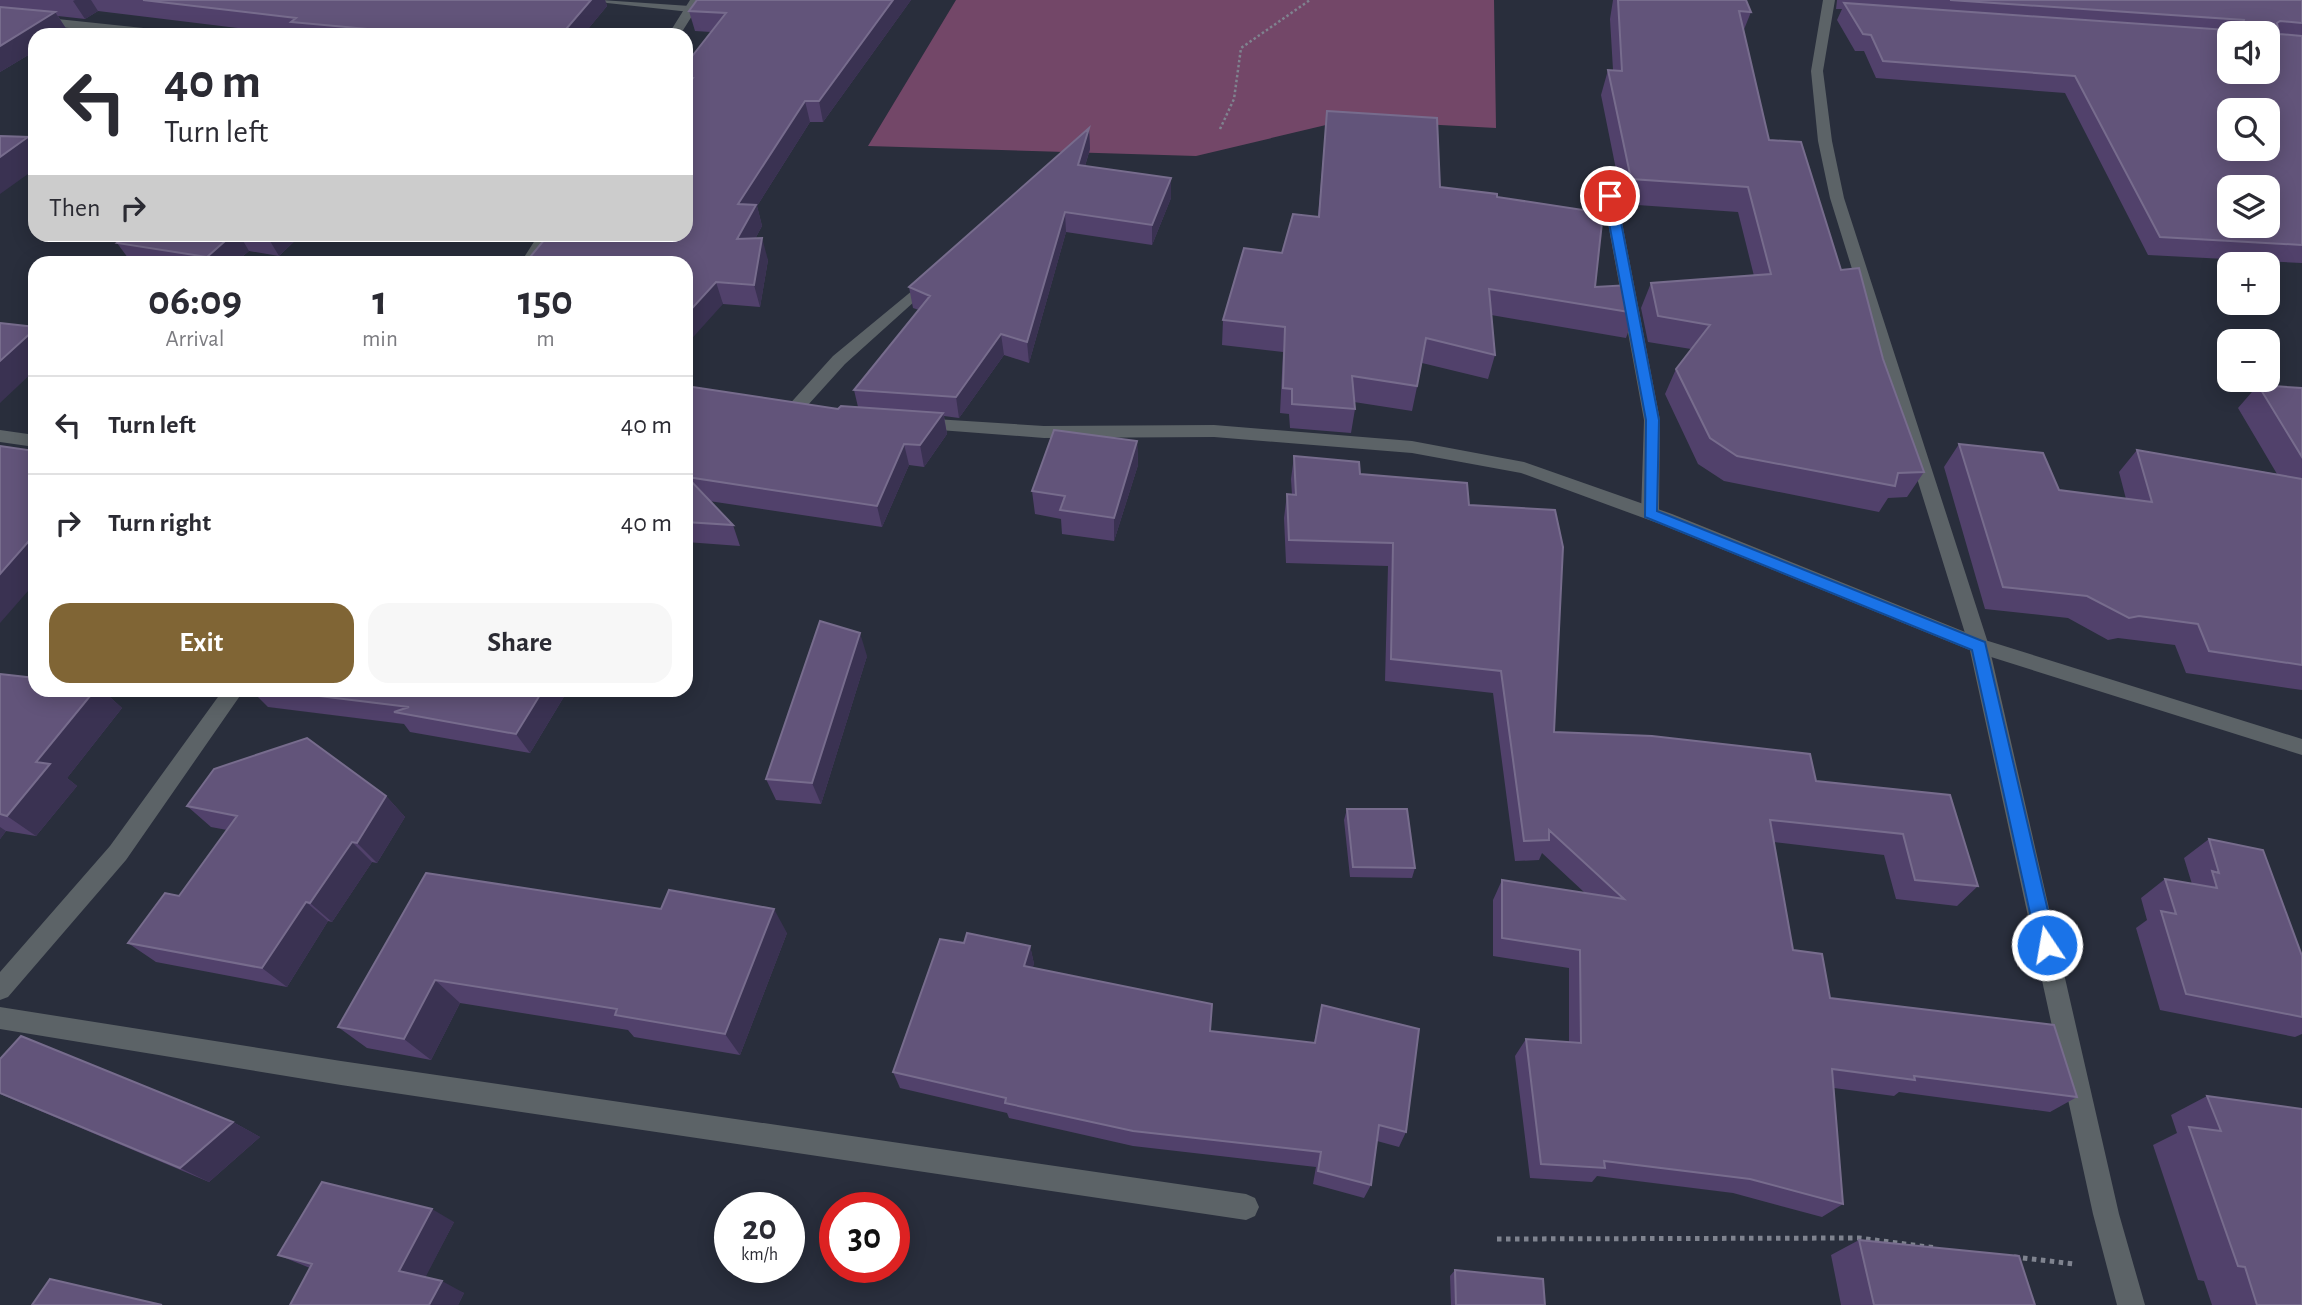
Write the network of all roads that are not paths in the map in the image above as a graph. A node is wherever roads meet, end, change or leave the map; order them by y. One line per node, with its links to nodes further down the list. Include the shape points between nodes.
1 (607, 0): 2 (street)
2 (693, 4): 6 (street)
3 (1832, 10): 16 (street, via 1816,71 1838,198)
4 (0, 17): 5 (street)
5 (105, 28)
6 (678, 28)
7 (1610, 196): 15 (street, via 1653,420)
8 (947, 266): 10 (street, via 839,360)
9 (772, 408): 10 (street)
10 (792, 412): 11 (street)
11 (815, 416)
12 (894, 422): 15 (street, via 1044,432 1214,431 1412,447 1524,468)
13 (0, 436): 14 (street)
14 (28, 440)
15 (1650, 513): 16 (street)
16 (1979, 646): 18 (street); 22 (street, via 2106,1214)
17 (229, 697): 19 (street, via 118,853)
18 (2302, 747)
19 (0, 989)
20 (0, 1018): 21 (street)
21 (1246, 1207)
22 (2131, 1305)

